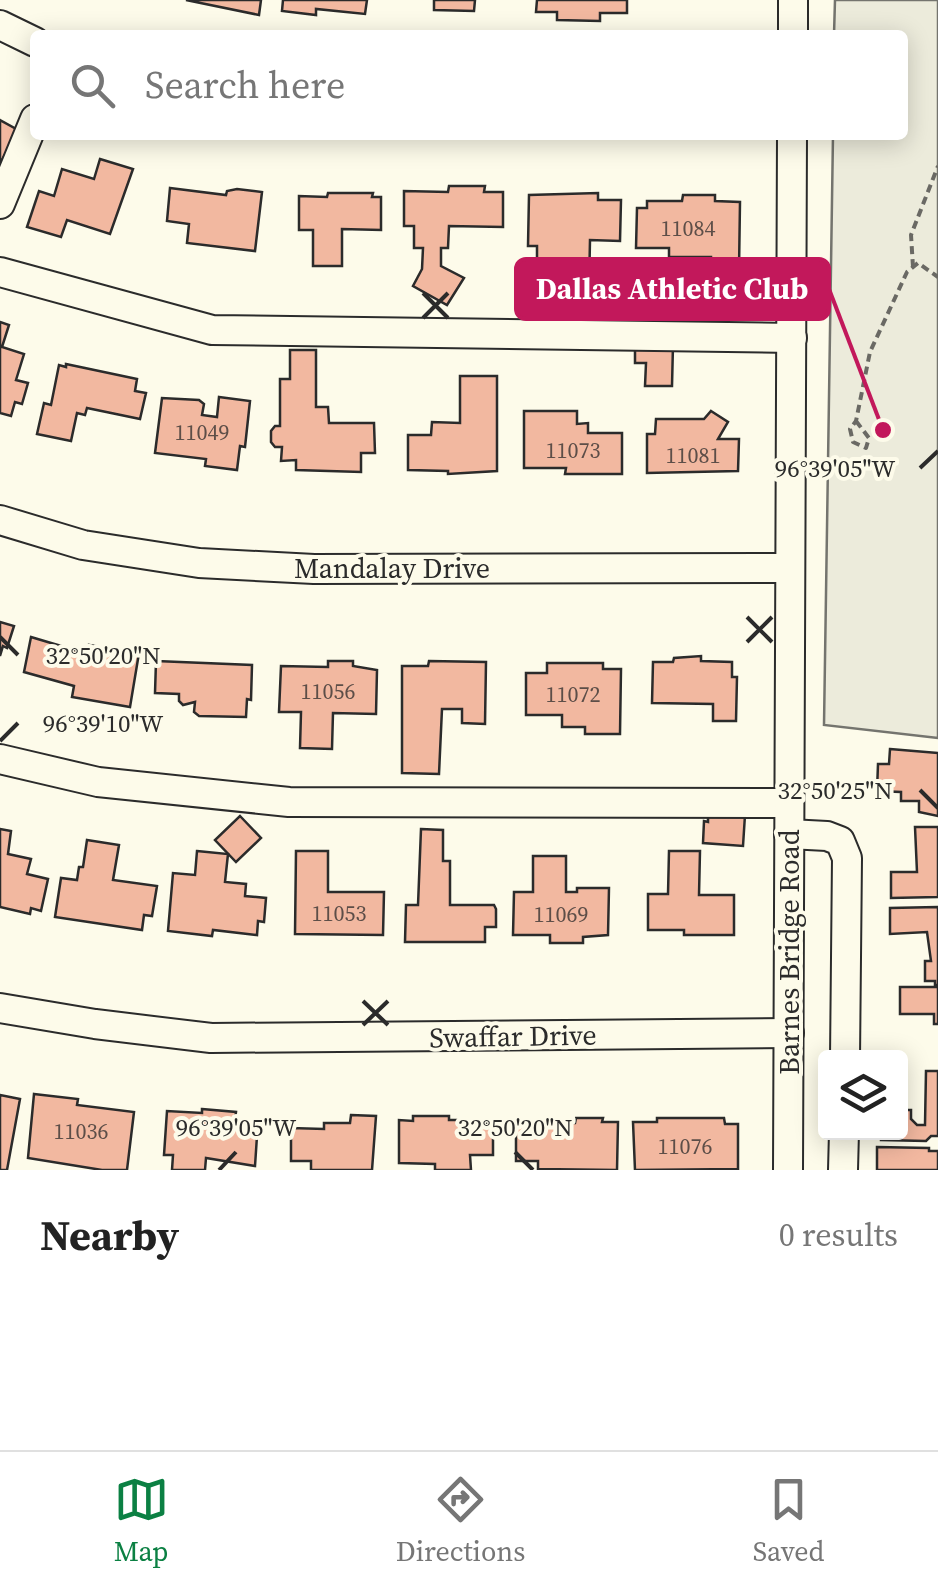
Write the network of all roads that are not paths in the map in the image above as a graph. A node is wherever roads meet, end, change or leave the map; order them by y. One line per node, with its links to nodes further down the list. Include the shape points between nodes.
1 (793, 0): 3 (street)
2 (0, 25): 4 (street)
3 (793, 30)
4 (30, 40)
5 (30, 131): 7 (street)
6 (792, 140): 9 (street, Barnes Bridge Road)
7 (0, 204)
8 (0, 272): 9 (street, via 212,330)
9 (792, 338): 11 (street, Barnes Bridge Road)
10 (0, 520): 11 (street, Mandalay Drive, via 83,545 199,563 314,569)
11 (789, 568): 13 (street, Barnes Bridge Road)
12 (0, 759): 13 (street, via 98,782 289,802)
13 (789, 803): 14 (street, Barnes Bridge Road)
14 (790, 834): 16 (street, Barnes Bridge Road); 17 (street, via 840,841 848,858)
15 (0, 1008): 16 (street, Swaffar Drive, via 211,1038)
16 (789, 1033): 19 (street, Barnes Bridge Road)
17 (845, 1050)
18 (844, 1140): 20 (street)
19 (788, 1170)
20 (843, 1170)

